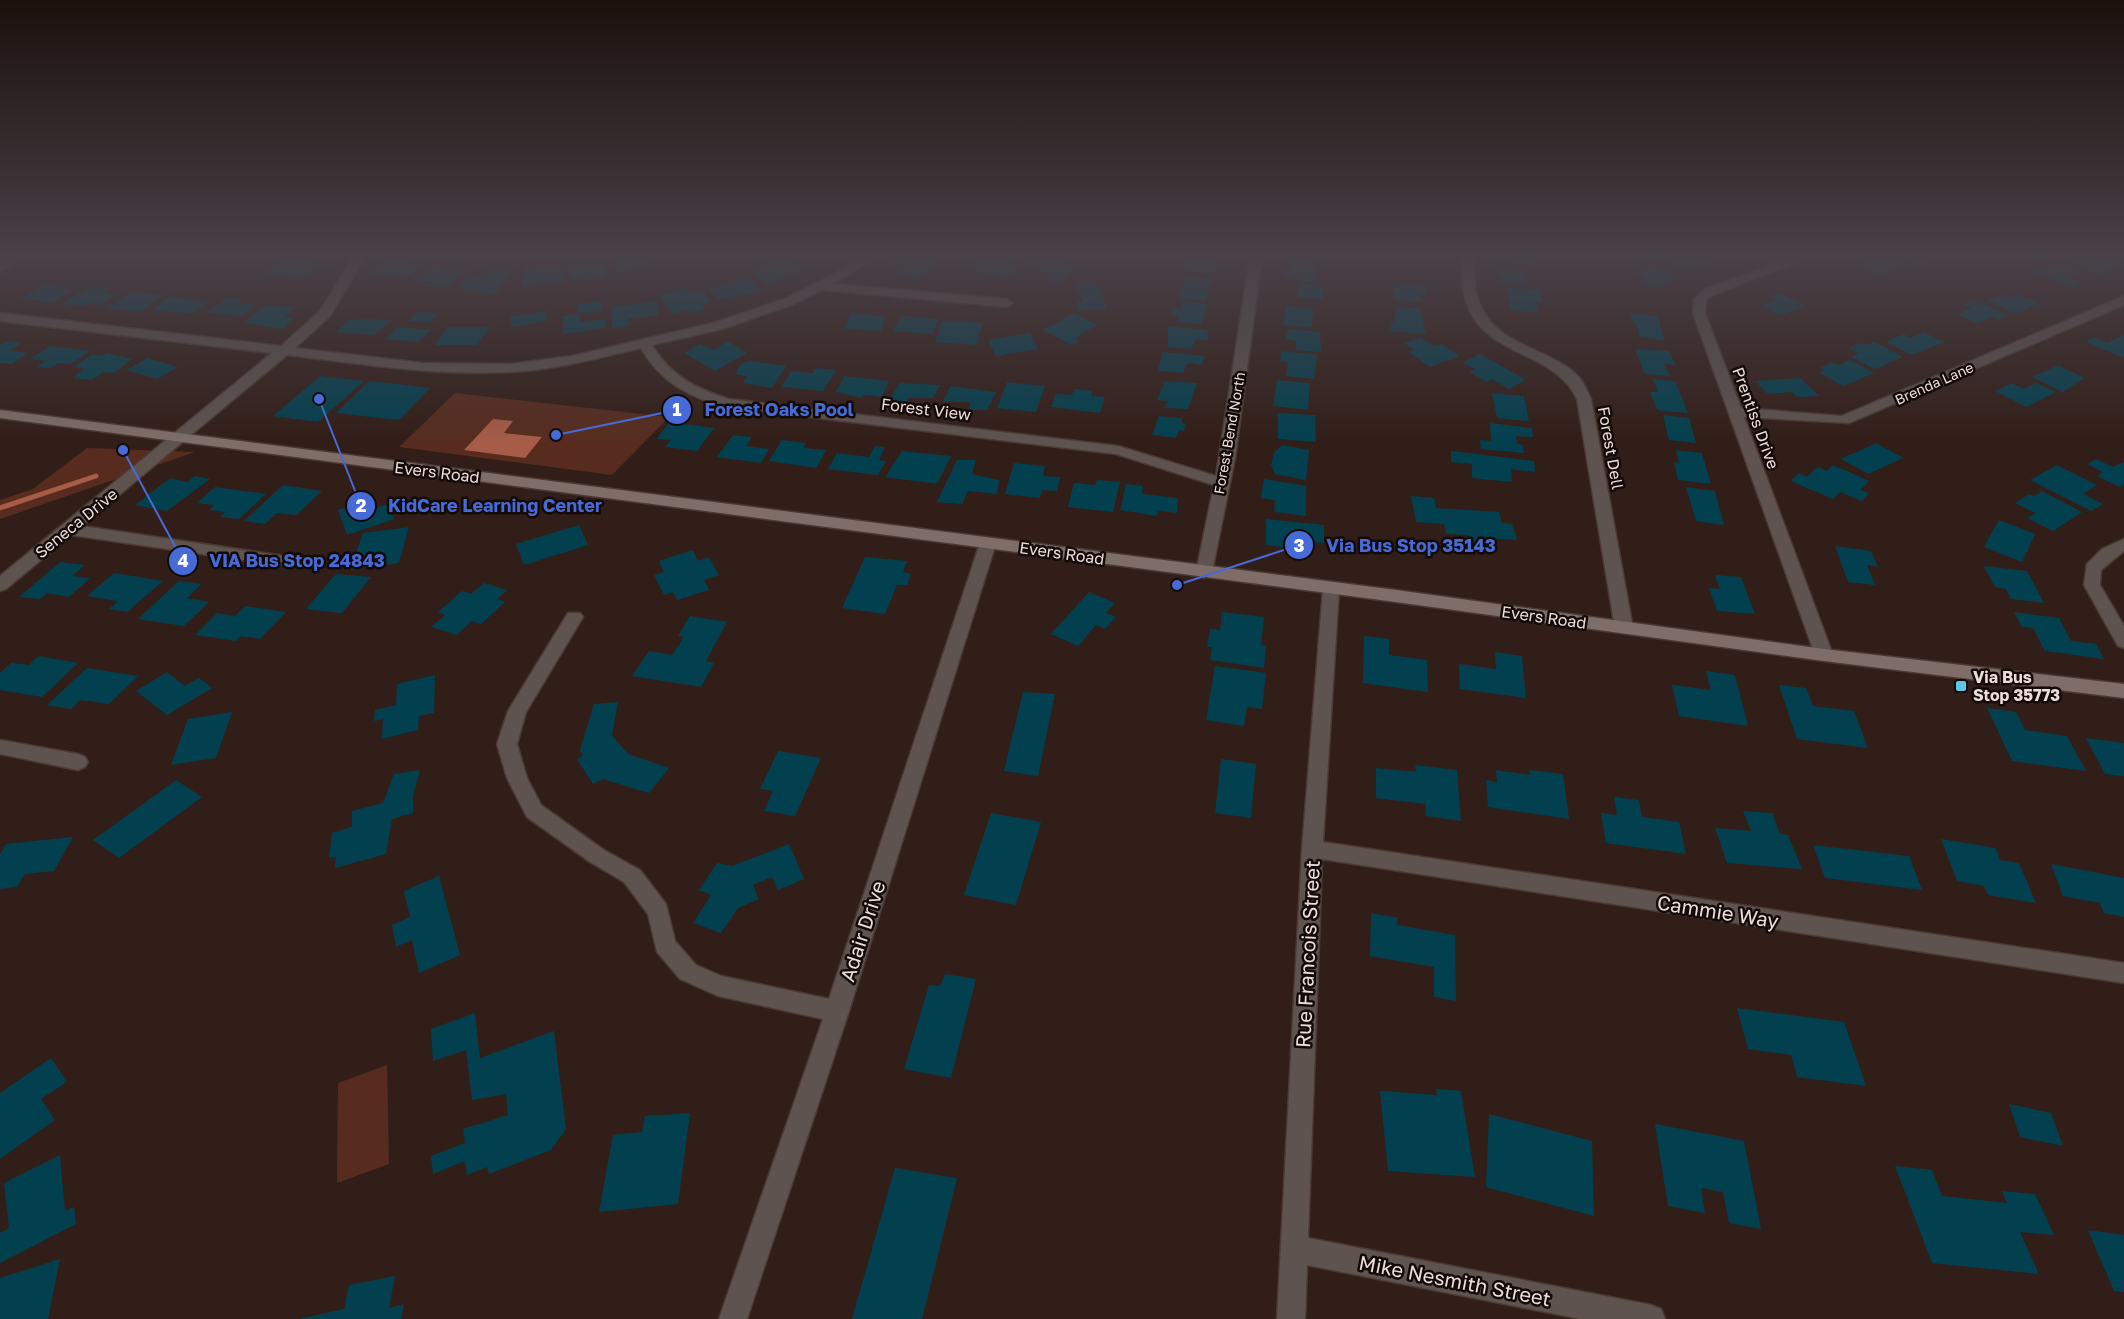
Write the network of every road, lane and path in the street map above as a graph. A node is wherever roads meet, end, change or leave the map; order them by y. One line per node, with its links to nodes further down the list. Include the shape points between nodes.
1 (13, 319): 9 (street)
2 (319, 319): 9 (street, Seneca Drive)
3 (737, 319): 8 (street)
4 (1247, 319): 13 (street, Forest Bend North)
5 (1480, 319): 22 (street, Forest Dell, via 1502,338 1557,366 1574,381 1584,399)
6 (1701, 319): 10 (street, Prentiss Drive)
7 (2081, 319): 10 (street, Brenda Lane, via 1844,420)
8 (645, 344): 9 (street, via 541,365 480,369 423,367); 13 (street, Forest View, via 660,369 676,383 728,403 1118,450)
9 (286, 350): 12 (street, Seneca Drive)
10 (1734, 412): 24 (street, Prentiss Drive)
11 (0, 414): 12 (main road, Evers Road)
12 (178, 438): 14 (street, Seneca Drive); 15 (main road, Evers Road)
13 (1220, 482): 18 (street, Forest Bend North)
14 (69, 529): 17 (street); 19 (street, Seneca Drive)
15 (988, 543): 18 (main road, Evers Road); 30 (street, Adair Drive)
16 (2124, 544): 23 (street, via 2093,568 2092,585)
17 (277, 560)
18 (1204, 572): 20 (main road, Evers Road)
19 (0, 585)
20 (1331, 589): 22 (main road, Evers Road); 28 (street, Rue Francois Street)
21 (574, 617): 30 (street, via 518,711 507,744 517,778 534,811 632,876 658,911 665,945 688,972 718,986)
22 (1624, 628): 24 (main road, Evers Road)
23 (2124, 642)
24 (1824, 655): 25 (main road, Evers Road)
25 (2124, 692)
26 (0, 747): 27 (street)
27 (78, 762)
28 (1312, 849): 29 (street, Cammie Way); 31 (street, Rue Francois Street)
29 (2124, 973)
30 (837, 1011): 32 (street, Adair Drive)
31 (1294, 1249): 33 (street, Rue Francois Street); 34 (street, Mike Nesmith Street)
32 (733, 1319)
33 (1291, 1319)
34 (1651, 1319)

